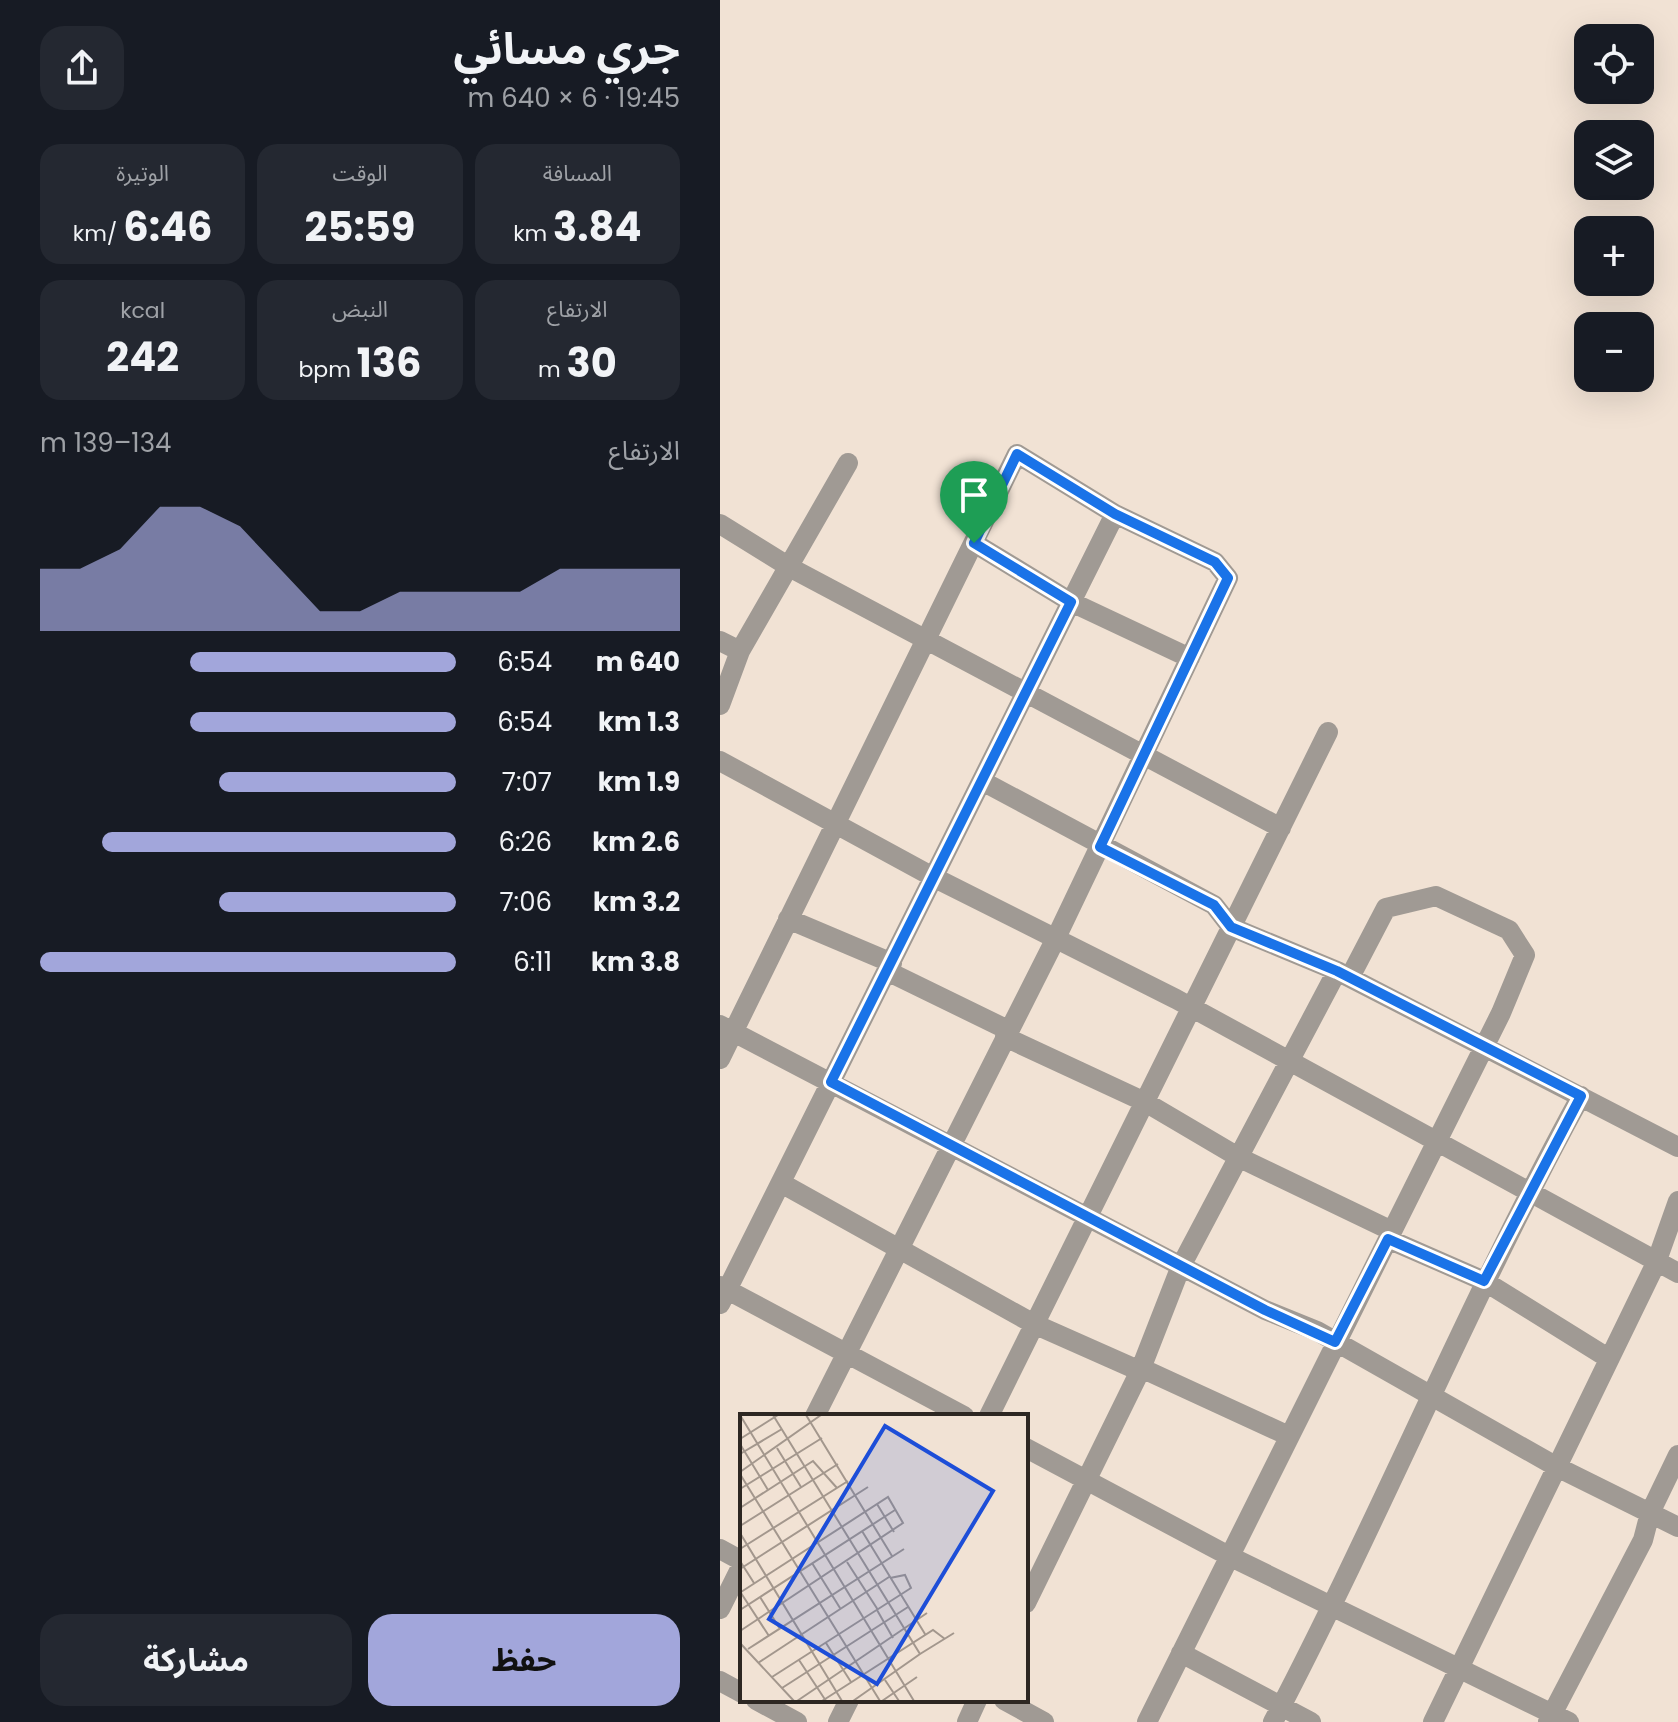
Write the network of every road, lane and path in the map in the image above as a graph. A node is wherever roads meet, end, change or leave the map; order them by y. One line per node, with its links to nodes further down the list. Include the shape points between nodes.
1 (848, 463): 5 (street)
2 (1115, 514): 4 (street, via 1017,454); 6 (street); 10 (street, via 1215,562 1228,578)
3 (720, 524): 5 (street)
4 (974, 543): 6 (street); 7 (street)
5 (791, 568): 7 (street); 9 (street)
6 (1071, 602): 10 (street); 11 (street)
7 (927, 638): 11 (street); 17 (street)
8 (720, 641): 9 (street)
9 (740, 651): 12 (street)
10 (1190, 658): 14 (street)
11 (1025, 694): 14 (street); 16 (street)
12 (720, 705)
13 (1328, 732): 18 (street)
14 (1144, 754): 18 (street); 19 (street)
15 (720, 761): 17 (street)
16 (982, 781): 19 (street); 20 (street)
17 (834, 823): 20 (street); 21 (street)
18 (1281, 828): 22 (street)
19 (1100, 847): 22 (street, via 1214,905); 23 (street)
20 (935, 878): 23 (street); 24 (street)
21 (788, 919): 24 (street); 27 (street)
22 (1231, 927): 25 (street); 26 (street)
23 (1055, 940): 26 (street); 28 (street)
24 (890, 967): 28 (street); 32 (street)
25 (1343, 974): 29 (street); 29 (street, via 1386,908 1436,896 1509,930 1525,955); 31 (street)
26 (1191, 1009): 31 (street); 34 (street)
27 (726, 1029): 30 (street); 32 (street)
28 (1007, 1033): 34 (street); 36 (street)
29 (1485, 1045): 33 (street); 35 (street)
30 (720, 1059)
31 (1291, 1062): 35 (street); 38 (street)
32 (831, 1082): 36 (street); 39 (street)
33 (1581, 1096): 37 (street); 40 (street)
34 (1145, 1102): 38 (street); 42 (street)
35 (1437, 1142): 40 (street); 43 (street)
36 (949, 1144): 42 (street); 44 (street)
37 (1678, 1147)
38 (1240, 1158): 43 (street); 46 (street)
39 (781, 1183): 44 (street); 49 (street)
40 (1530, 1189): 45 (street); 48 (street)
41 (1678, 1201): 45 (street)
42 (1088, 1217): 46 (street); 50 (street)
43 (1390, 1235): 48 (street); 51 (street)
44 (900, 1247): 50 (street); 52 (street)
45 (1656, 1263): 47 (street); 53 (street)
46 (1181, 1266): 51 (street); 54 (street)
47 (1678, 1273)
48 (1484, 1281): 53 (street); 55 (street)
49 (722, 1293): 52 (street)
50 (1034, 1324): 54 (street); 58 (street)
51 (1335, 1342): 55 (street); 59 (street)
52 (846, 1353): 56 (street); 57 (street)
53 (1608, 1358): 62 (street)
54 (1140, 1369): 59 (street); 63 (street)
55 (1433, 1397): 62 (street); 71 (street)
56 (816, 1414)
57 (960, 1414)
58 (990, 1414)
59 (1289, 1436): 67 (street)
60 (1028, 1449): 63 (street)
61 (1678, 1455): 64 (street)
62 (1557, 1467): 64 (street); 74 (street)
63 (1089, 1480): 67 (street); 70 (street)
64 (1650, 1513): 65 (street); 82 (street, via 1643,1540)
65 (1678, 1527)
66 (720, 1549): 68 (street)
67 (1229, 1556): 71 (street); 73 (street)
68 (740, 1562)
69 (740, 1567): 72 (street)
70 (1028, 1599)
71 (1333, 1606): 74 (street); 81 (street)
72 (720, 1609)
73 (1181, 1653): 81 (street); 87 (street)
74 (1459, 1669): 82 (street); 89 (street)
75 (720, 1681): 76 (street)
76 (740, 1692)
77 (760, 1702): 83 (street)
78 (848, 1702): 84 (street)
79 (976, 1702): 85 (street)
80 (1008, 1702): 86 (street)
81 (1277, 1714): 88 (street)
82 (1556, 1719)
83 (797, 1722)
84 (838, 1722)
85 (967, 1722)
86 (1044, 1722)
87 (1147, 1722)
88 (1311, 1722)
89 (1433, 1722)

